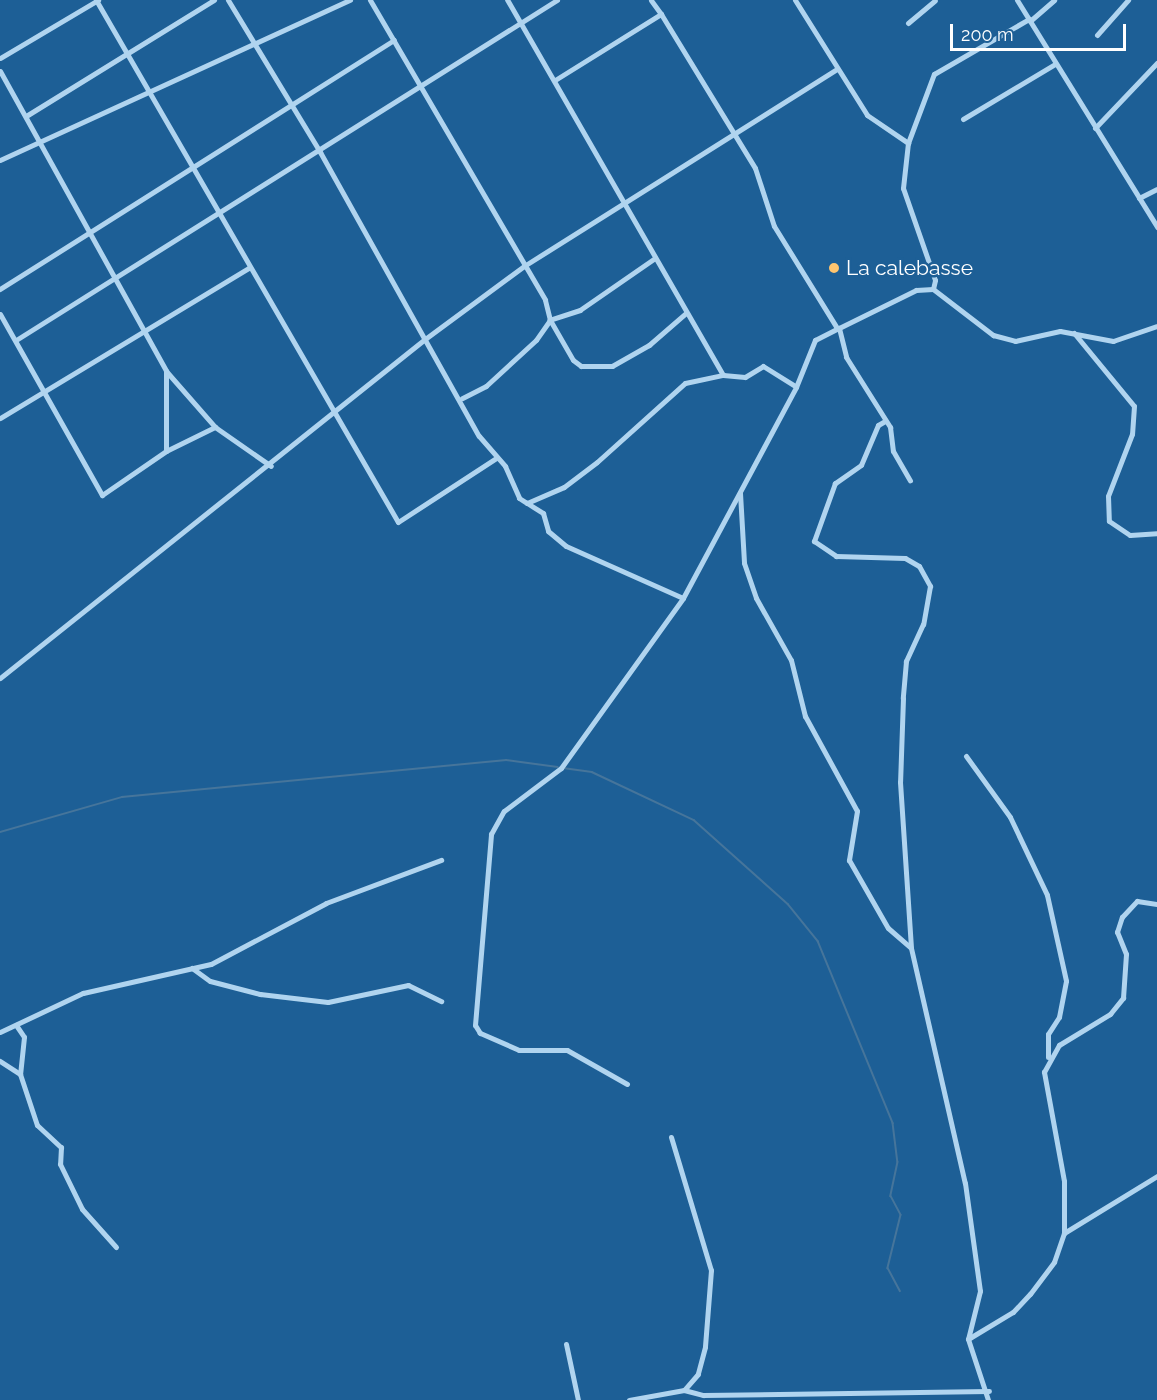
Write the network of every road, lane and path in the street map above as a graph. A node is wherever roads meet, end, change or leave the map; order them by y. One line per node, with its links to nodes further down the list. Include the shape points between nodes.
1 (97, 0): 21 (street); 22 (street)
2 (214, 0): 21 (street)
3 (228, 0): 20 (street)
4 (350, 0): 20 (street)
5 (370, 0): 19 (street)
6 (507, 0): 16 (street)
7 (557, 0): 16 (street)
8 (651, 0): 14 (street)
9 (795, 0): 25 (street)
10 (935, 0): 17 (street)
11 (1017, 0): 15 (street)
12 (1054, 0): 15 (street)
13 (1128, 0): 18 (street)
14 (661, 15): 27 (street); 34 (street, via 711,90)
15 (1030, 20): 24 (street); 36 (street, via 934,74)
16 (520, 22): 27 (street); 28 (street)
17 (908, 23)
18 (1097, 35)
19 (394, 40): 28 (street); 30 (street)
20 (252, 45): 29 (street); 30 (street)
21 (125, 54): 29 (street); 31 (street)
22 (0, 58)
23 (1157, 63): 33 (street)
24 (1055, 64): 32 (street); 33 (street)
25 (837, 69): 34 (street); 36 (street, via 867,115)
26 (0, 71): 31 (street)
27 (555, 80): 42 (street)
28 (421, 87): 37 (street); 47 (street)
29 (147, 93): 35 (street); 39 (street)
30 (292, 105): 37 (street); 39 (street)
31 (26, 116): 35 (street)
32 (963, 118)
33 (1095, 128): 41 (street)
34 (732, 135): 42 (street); 56 (street, via 755,168 774,226)
35 (40, 141): 38 (street); 45 (street)
36 (908, 143): 51 (street, via 903,188 935,280)
37 (320, 152): 43 (street); 59 (street)
38 (0, 159)
39 (190, 169): 43 (street); 45 (street)
40 (1157, 189): 41 (street)
41 (1138, 198): 44 (street)
42 (625, 204): 46 (street); 47 (street)
43 (218, 215): 48 (street); 49 (street)
44 (1157, 227)
45 (92, 231): 49 (street); 50 (street)
46 (655, 258): 53 (street); 54 (street, via 580,310)
47 (524, 267): 54 (street); 59 (street)
48 (249, 268): 57 (street); 66 (street)
49 (117, 277): 57 (street); 60 (street)
50 (0, 289)
51 (933, 290): 56 (street, via 916,290); 58 (street, via 1004,339)
52 (0, 314): 60 (street)
53 (686, 314): 54 (street, via 649,345 612,366 581,366 573,360); 62 (street)
54 (550, 320): 65 (street, via 536,340 486,386)
55 (1157, 327): 58 (street, via 1113,341)
56 (838, 328): 63 (street, via 815,340); 68 (street, via 846,357)
57 (148, 331): 61 (street); 64 (street)
58 (1073, 332): 76 (street, via 1134,406 1132,434 1108,496 1109,521 1130,535)
59 (425, 339): 65 (street); 66 (street)
60 (16, 340): 64 (street)
61 (166, 371): 69 (street); 70 (street)
62 (723, 375): 63 (street, via 746,377 763,366); 75 (street, via 685,383 589,468)
63 (796, 387): 74 (street)
64 (47, 390): 67 (street); 70 (street, via 102,495)
65 (462, 398): 71 (street)
66 (332, 416): 71 (street, via 398,522); 72 (street)
67 (0, 418)
68 (885, 421): 73 (street, via 893,451); 82 (street, via 878,425 861,465 835,483 814,541 836,556 905,558 919,566 930,586 925,617 906,661 903,698 900,782)
69 (215, 427): 70 (street); 72 (street)
70 (166, 451)
71 (496, 458): 75 (street, via 519,498)
72 (271, 466): 78 (street)
73 (910, 480)
74 (740, 493): 77 (street); 82 (street, via 744,563 756,598 791,660 805,716 857,811 849,860 888,928)
75 (527, 503): 77 (street, via 543,513 548,531 566,546)
76 (1157, 533)
77 (683, 598): 90 (street, via 561,768 504,811 491,834 475,1025 480,1033 519,1050 567,1050)
78 (0, 678)
79 (966, 756): 87 (street, via 1014,824 1047,895 1066,981 1059,1017 1048,1034)
80 (441, 860): 83 (street, via 326,903 232,956)
81 (1157, 904): 87 (street, via 1137,901 1122,917 1117,932 1126,954 1123,998 1110,1014)
82 (911, 948): 95 (street, via 965,1183 980,1291)
83 (192, 968): 84 (street, via 230,988 260,994 328,1002 408,985); 85 (street, via 83,993)
84 (441, 1001)
85 (16, 1025): 86 (street); 89 (street, via 24,1037)
86 (0, 1032)
87 (1048, 1057): 93 (street, via 1044,1072 1064,1181)
88 (0, 1061): 89 (street)
89 (20, 1074): 94 (street, via 37,1125 61,1147 60,1164 82,1209)
90 (627, 1084)
91 (670, 1137): 97 (street, via 711,1270 705,1347 695,1381)
92 (1157, 1176): 93 (street)
93 (1064, 1233): 95 (street, via 1054,1262 1030,1294 1013,1312)
94 (116, 1247)
95 (968, 1339): 98 (street)
96 (566, 1344): 99 (street)
97 (684, 1390): 98 (street, via 703,1395); 100 (street)
98 (990, 1391): 101 (street)
99 (578, 1400)
100 (629, 1400)
101 (988, 1400)

